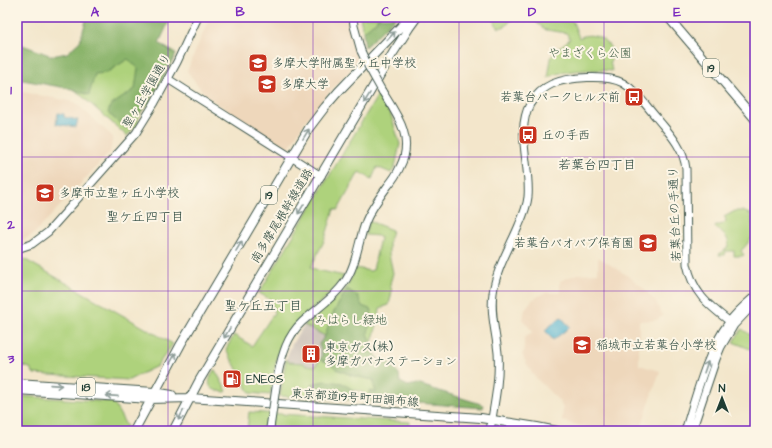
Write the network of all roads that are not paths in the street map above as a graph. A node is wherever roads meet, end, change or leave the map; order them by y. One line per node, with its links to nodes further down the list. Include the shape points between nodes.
1 (198, 17): 6 (street, 聖ヶ丘学園通り)
2 (353, 17): 19 (street, bridge, via 361,51 404,131 405,154 398,172 367,219 352,268 344,283 333,297 301,323 288,342 278,374)
3 (410, 17): 8 (main road, 南多摩尾根幹線道路 / 19, one-way to 3, via 325,107)
4 (417, 17): 9 (main road, 南多摩尾根幹線道路, one-way to 9)
5 (668, 17): 7 (main road, 19)
6 (168, 79): 8 (street); 10 (street, 聖ヶ丘学園通り, via 136,134 48,232 32,244)
7 (755, 119)
8 (291, 157): 9 (street); 16 (main road, 南多摩尾根幹線道路 / 19, one-way to 8)
9 (321, 176): 17 (main road, 南多摩尾根幹線道路, one-way to 17)
10 (17, 248)
11 (755, 296): 13 (street)
12 (755, 303): 25 (street, via 734,325 721,347)
13 (729, 322): 18 (street, 若葉台丘の手通り, via 704,300 690,274 686,169 683,156 673,138 639,96 624,83 606,78 581,78 552,84 535,96 525,116 528,197 524,214 492,294 498,376); 24 (street, one-way to 13, via 710,354)
14 (17, 383): 16 (main road, 18, one-way to 16)
15 (17, 390): 16 (main road, 18, one-way to 15)
16 (152, 395): 17 (main road, 東京都道19号町田調布線); 20 (main road, 南多摩尾根幹線道路)
17 (190, 398): 18 (main road, 東京都道19号町田調布線); 21 (main road, 南多摩尾根幹線道路, one-way to 21)
18 (492, 419): 22 (street, 若葉台丘の手通り); 23 (main road, 東京都道19号町田調布線)
19 (270, 430)
20 (134, 431)
21 (173, 431)
22 (490, 431)
23 (557, 431)
24 (685, 431)
25 (692, 431)

